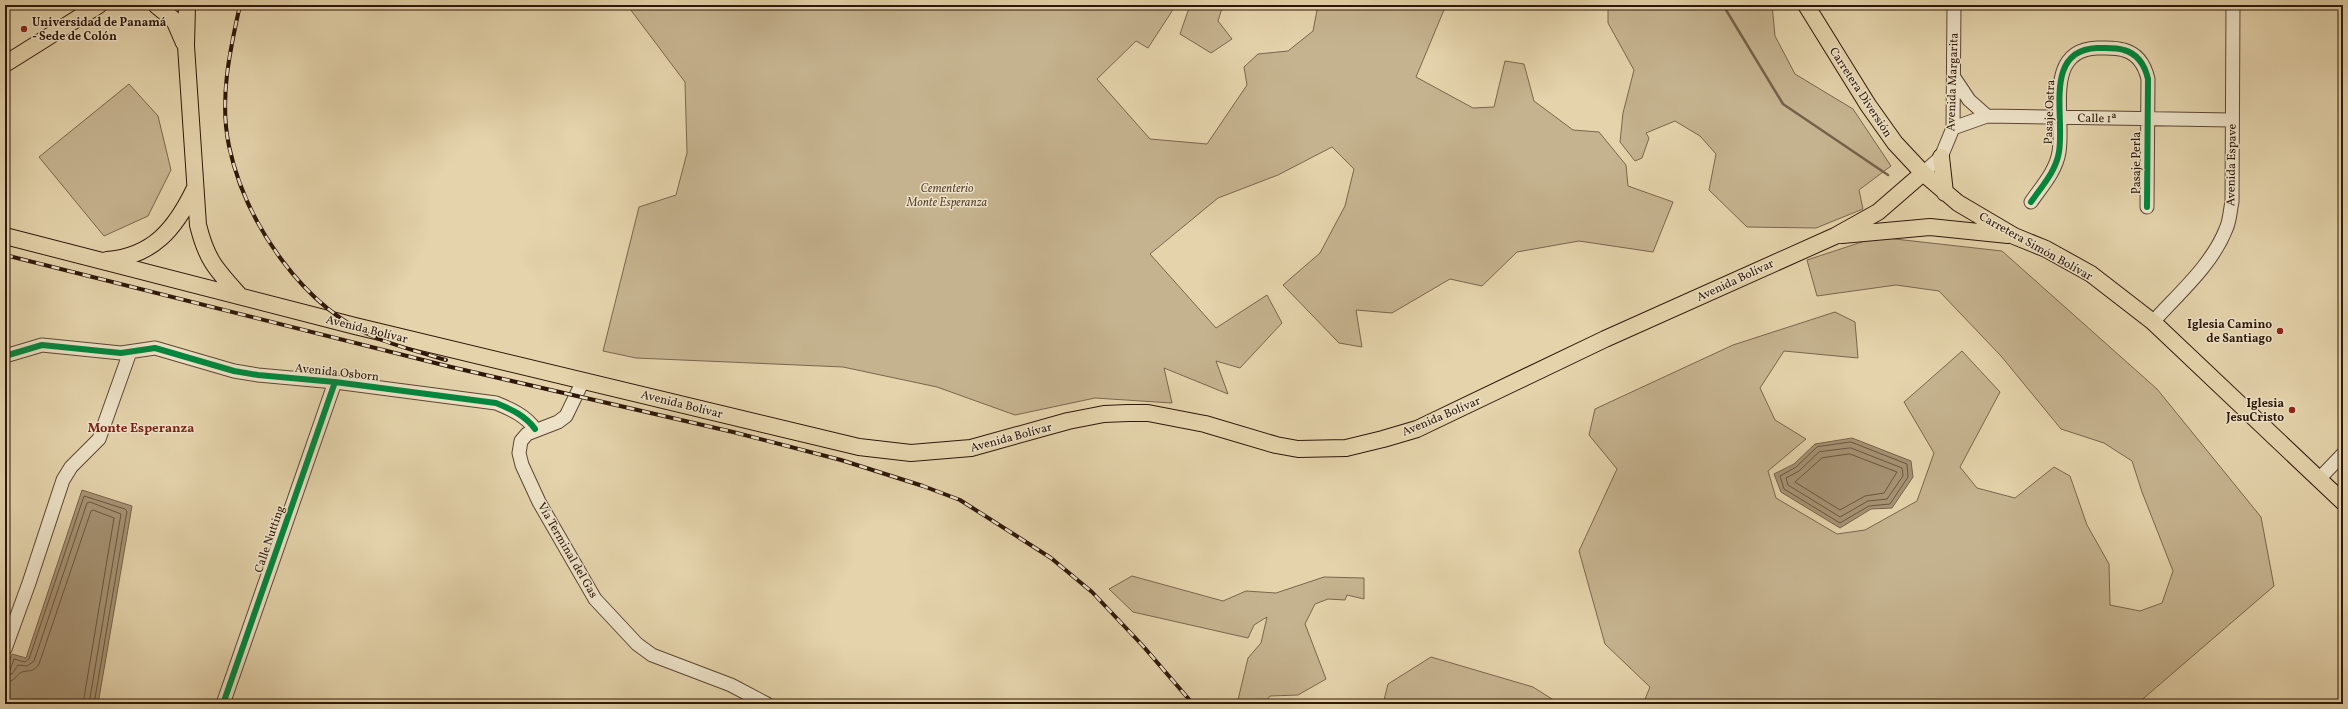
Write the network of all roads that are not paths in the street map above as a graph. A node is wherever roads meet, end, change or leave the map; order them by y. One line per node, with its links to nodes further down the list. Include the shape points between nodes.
1 (99, 5): 8 (main road)
2 (156, 5): 7 (main road, via 174,20)
3 (187, 5): 7 (main road)
4 (1806, 5): 16 (main road, Carretera Diversión, via 1894,143)
5 (1954, 5): 9 (street, Avenida Margarita)
6 (2233, 5): 13 (street, Avenida Espave)
7 (186, 46): 17 (main road)
8 (5, 64)
9 (1955, 79): 10 (street, via 1969,100); 14 (street, Avenida Margarita)
10 (1986, 116): 11 (street, Calle 1ª); 14 (street)
11 (2060, 117): 12 (street, Calle 1ª); 12 (street, Pasaje Ostra, via 2060,80 2066,61 2081,50 2113,48 2128,51 2136,56 2146,70); 19 (street, Pasaje Ostra, via 2056,163)
12 (2148, 119): 13 (street, Calle 1ª); 21 (street, Pasaje Perla)
13 (2232, 120): 28 (street, Avenida Espave, via 2232,202 2227,227 2207,263)
14 (1953, 128): 15 (street, Avenida Margarita)
15 (1941, 158): 16 (street, Avenida Margarita); 18 (main road)
16 (1923, 173): 18 (main road, Carretera Simón Bolívar); 24 (main road, Avenida Bolívar, via 1878,212)
17 (194, 190): 26 (main road, via 176,223 159,240 141,252 123,259); 27 (main road, via 204,251 213,266)
18 (1945, 193): 20 (main road, Carretera Simón Bolívar)
19 (2031, 202)
20 (1958, 203): 22 (main road, Carretera Simón Bolívar, via 1968,220); 25 (main road, Carretera Simón Bolívar)
21 (2147, 207)
22 (1981, 232): 24 (main road, via 1916,228); 25 (main road)
23 (5, 236): 26 (main road, Avenida Bolívar)
24 (1835, 236): 31 (main road, Avenida Bolívar, via 1605,339 1417,429 1346,448 1298,449 1270,444 1205,424 1148,413 1128,413 1104,414 1068,421 971,448 896,452 839,443)
25 (2014, 236): 28 (main road, Carretera Simón Bolívar, via 2046,248 2091,274)
26 (100, 260): 27 (main road, Avenida Bolívar)
27 (240, 296): 31 (main road, Avenida Bolívar)
28 (2153, 322): 35 (main road, Carretera Simón Bolívar)
29 (130, 352): 30 (street, Avenida Osborn, via 47,345 27,348); 32 (street, Avenida Osborn, via 155,348 234,371); 37 (street, via 106,424 98,439 71,467 63,480)
30 (5, 356)
31 (583, 381): 33 (street, Vía Terminal del Gas, via 566,416 558,422)
32 (335, 382): 33 (street, Avenida Osborn, via 496,403 523,418); 38 (street, Calle Nutting)
33 (535, 429): 39 (street, Vía Terminal del Gas, via 520,442 522,465 595,599 637,644 652,655 731,685)
34 (2343, 454): 35 (street)
35 (2319, 479): 36 (main road, Carretera Simón Bolívar)
36 (2343, 502)
37 (5, 649)
38 (223, 704)
39 (767, 704)

